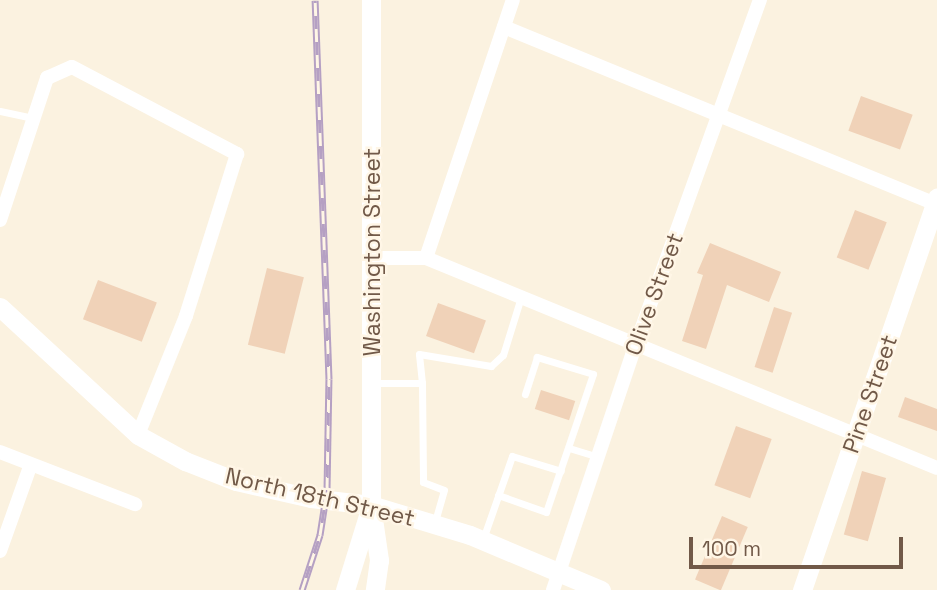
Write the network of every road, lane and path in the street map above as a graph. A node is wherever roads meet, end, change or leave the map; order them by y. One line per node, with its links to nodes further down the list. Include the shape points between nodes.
1 (371, 0): 10 (street, Washington Street)
2 (513, 0): 4 (street)
3 (760, 0): 6 (street, Olive Street)
4 (504, 27): 6 (street); 11 (street)
5 (0, 111): 7 (lane)
6 (720, 116): 8 (street); 14 (street, Olive Street)
7 (34, 118): 9 (street); 18 (street, via 47,78 72,67 237,154 186,316)
8 (936, 202): 19 (street, Pine Street)
9 (2, 211)
10 (373, 258): 11 (street); 15 (street, Washington Street)
11 (426, 258): 12 (street)
12 (520, 297): 14 (street); 16 (lane, via 503,355 491,366 419,354)
13 (0, 307): 18 (street, North 18th Street)
14 (636, 344): 19 (street); 22 (street, Olive Street)
15 (372, 383): 16 (lane); 28 (street, Washington Street)
16 (422, 383): 29 (lane, via 423,482 444,490)
17 (526, 394): 20 (lane, via 537,357 593,374)
18 (138, 435): 28 (street, North 18th Street, via 185,461 236,481 311,498)
19 (856, 435): 24 (street); 37 (street, Pine Street)
20 (569, 448): 22 (lane); 25 (lane)
21 (0, 452): 23 (street)
22 (598, 457): 32 (street, Olive Street)
23 (32, 464): 27 (street); 31 (street)
24 (937, 468)
25 (561, 471): 26 (lane, via 512,456); 26 (lane, via 546,512)
26 (498, 495): 30 (lane)
27 (135, 503)
28 (371, 505): 29 (street, North 18th Street); 33 (street, Washington Street); 34 (street, Washington Street, via 379,560)
29 (434, 524): 30 (street, North 18th Street)
30 (483, 539): 32 (street, North 18th Street)
31 (0, 551)
32 (559, 571): 35 (street, Olive Street); 36 (street, North 18th Street)
33 (345, 590)
34 (375, 590)
35 (553, 590)
36 (601, 590)
37 (802, 590)

